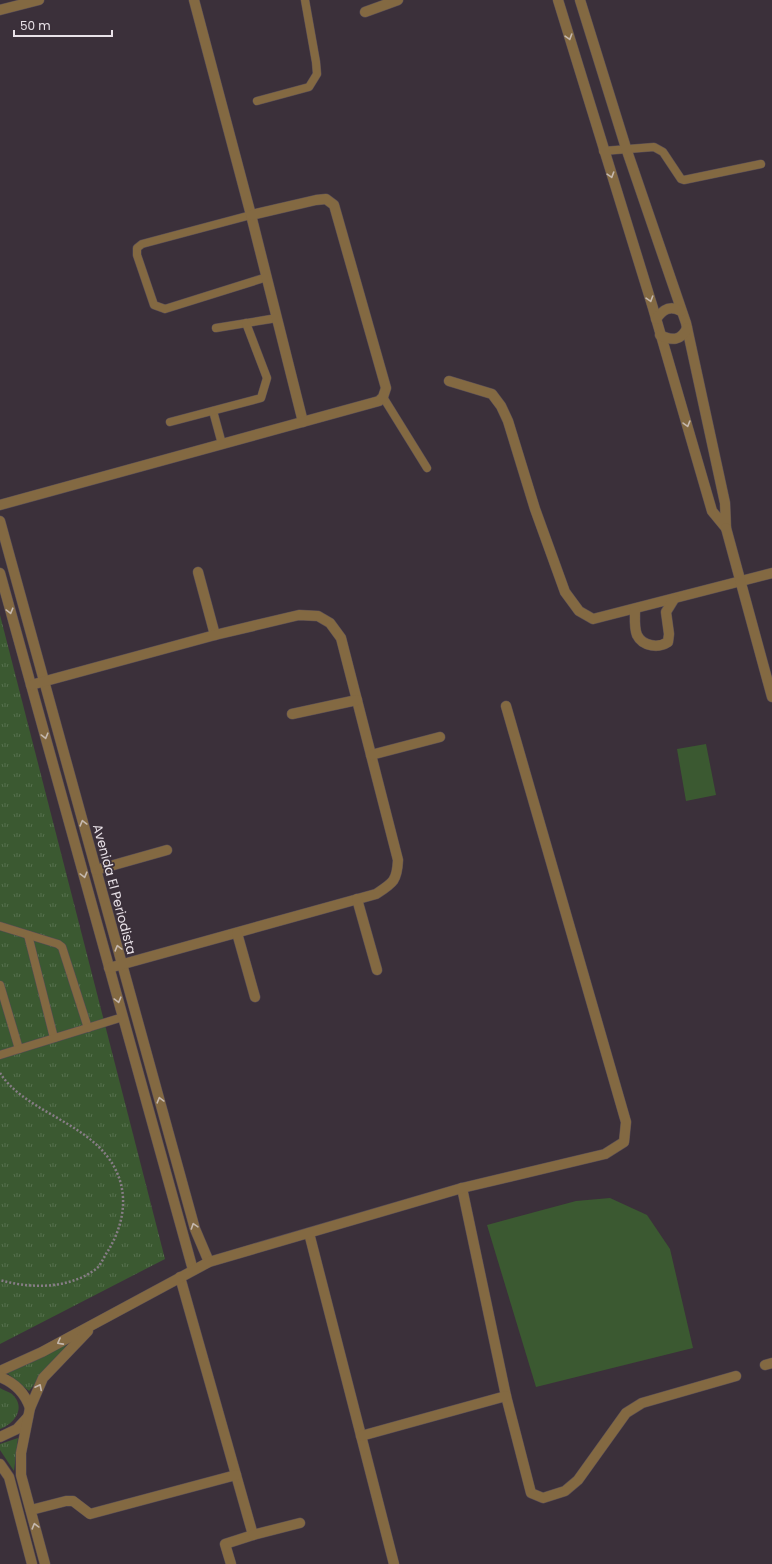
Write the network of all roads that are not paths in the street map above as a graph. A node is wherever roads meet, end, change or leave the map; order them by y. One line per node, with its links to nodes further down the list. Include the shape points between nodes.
1 (39, 0): 7 (street)
2 (194, 0): 13 (street)
3 (305, 0): 9 (lane, via 317,74 309,87)
4 (398, 0): 8 (street)
5 (558, 0): 11 (street, one-way to 11)
6 (580, 0): 10 (street)
7 (0, 10)
8 (365, 12)
9 (257, 101)
10 (626, 148): 11 (lane); 12 (lane, via 654,147 663,152 684,180); 15 (street)
11 (603, 151): 17 (street, one-way to 17)
12 (761, 164)
13 (251, 215): 14 (street); 14 (lane, via 142,244 137,248 137,255 154,305 165,309); 23 (street, via 316,200 326,199 334,205 386,388)
14 (267, 276): 16 (street)
15 (681, 311): 17 (street, via 667,308); 20 (street)
16 (277, 318): 18 (lane); 26 (street)
17 (656, 318): 21 (street)
18 (246, 323): 19 (lane); 24 (lane, via 267,378 264,395)
19 (216, 328)
20 (687, 328): 21 (street, via 677,339); 31 (street, via 725,503)
21 (660, 335): 31 (street, one-way to 31, via 712,511)
22 (449, 381): 37 (street, via 492,394 501,406 565,592 579,611 593,620)
23 (383, 397): 26 (street, via 379,401); 28 (lane)
24 (213, 411): 25 (lane); 27 (lane)
25 (170, 422)
26 (303, 422): 27 (street)
27 (222, 444): 29 (street)
28 (427, 468)
29 (0, 505)
30 (0, 521): 39 (street, Avenida El Periodista)
31 (726, 528): 35 (street)
32 (198, 572): 38 (street)
33 (772, 573): 35 (street)
34 (0, 574): 40 (street, one-way to 40)
35 (741, 582): 36 (street); 41 (street)
36 (674, 599): 37 (street); 37 (street, via 666,612 669,634 668,642 664,645 646,644 638,637)
37 (635, 610)
38 (215, 635): 39 (street); 42 (street, via 299,615 318,616 330,623 341,638)
39 (44, 682): 40 (street); 48 (street, Avenida El Periodista, one-way to 39)
40 (31, 686): 54 (street, one-way to 54)
41 (772, 697)
42 (357, 700): 44 (street); 46 (street)
43 (506, 706): 63 (street, via 626,1122 624,1142 605,1154)
44 (292, 714)
45 (440, 737): 46 (street)
46 (371, 755): 49 (street, via 398,860 397,872 394,882 376,894)
47 (167, 850): 48 (street)
48 (96, 870): 53 (street, Avenida El Periodista, one-way to 48)
49 (357, 899): 51 (street); 55 (street)
50 (0, 926): 52 (lane)
51 (237, 933): 53 (street); 57 (street)
52 (28, 935): 59 (lane, via 62,947); 60 (lane)
53 (122, 965): 54 (street); 65 (street, Avenida El Periodista, one-way to 53, via 195,1229)
54 (109, 968): 58 (street, one-way to 58)
55 (377, 970)
56 (0, 985): 61 (lane)
57 (255, 997)
58 (123, 1017): 59 (lane); 66 (street)
59 (88, 1028): 60 (lane)
60 (54, 1038): 61 (lane)
61 (19, 1049): 62 (lane)
62 (0, 1055)
63 (462, 1188): 64 (street); 72 (street)
64 (309, 1233): 65 (street); 74 (street)
65 (209, 1262): 66 (street)
66 (193, 1270): 67 (street)
67 (180, 1277): 68 (street); 77 (street)
68 (95, 1323): 69 (street, one-way to 69); 73 (street, one-way to 68, via 44,1378)
69 (0, 1371)
70 (736, 1376): 72 (street, via 642,1403 626,1413 578,1480 565,1491 543,1498 531,1493)
71 (0, 1377): 73 (street, via 10,1381 25,1396)
72 (506, 1396): 74 (street)
73 (29, 1413): 75 (street, via 17,1429); 78 (street, via 21,1453 21,1475)
74 (361, 1436): 84 (street)
75 (0, 1437)
76 (0, 1464): 81 (street, via 9,1477)
77 (236, 1475): 78 (street, via 90,1514 73,1501); 80 (street)
78 (31, 1510): 82 (street, one-way to 78)
79 (300, 1523): 80 (street)
80 (253, 1536): 83 (street, via 225,1544)
81 (32, 1564)
82 (46, 1564)
83 (231, 1564)
84 (394, 1564)

